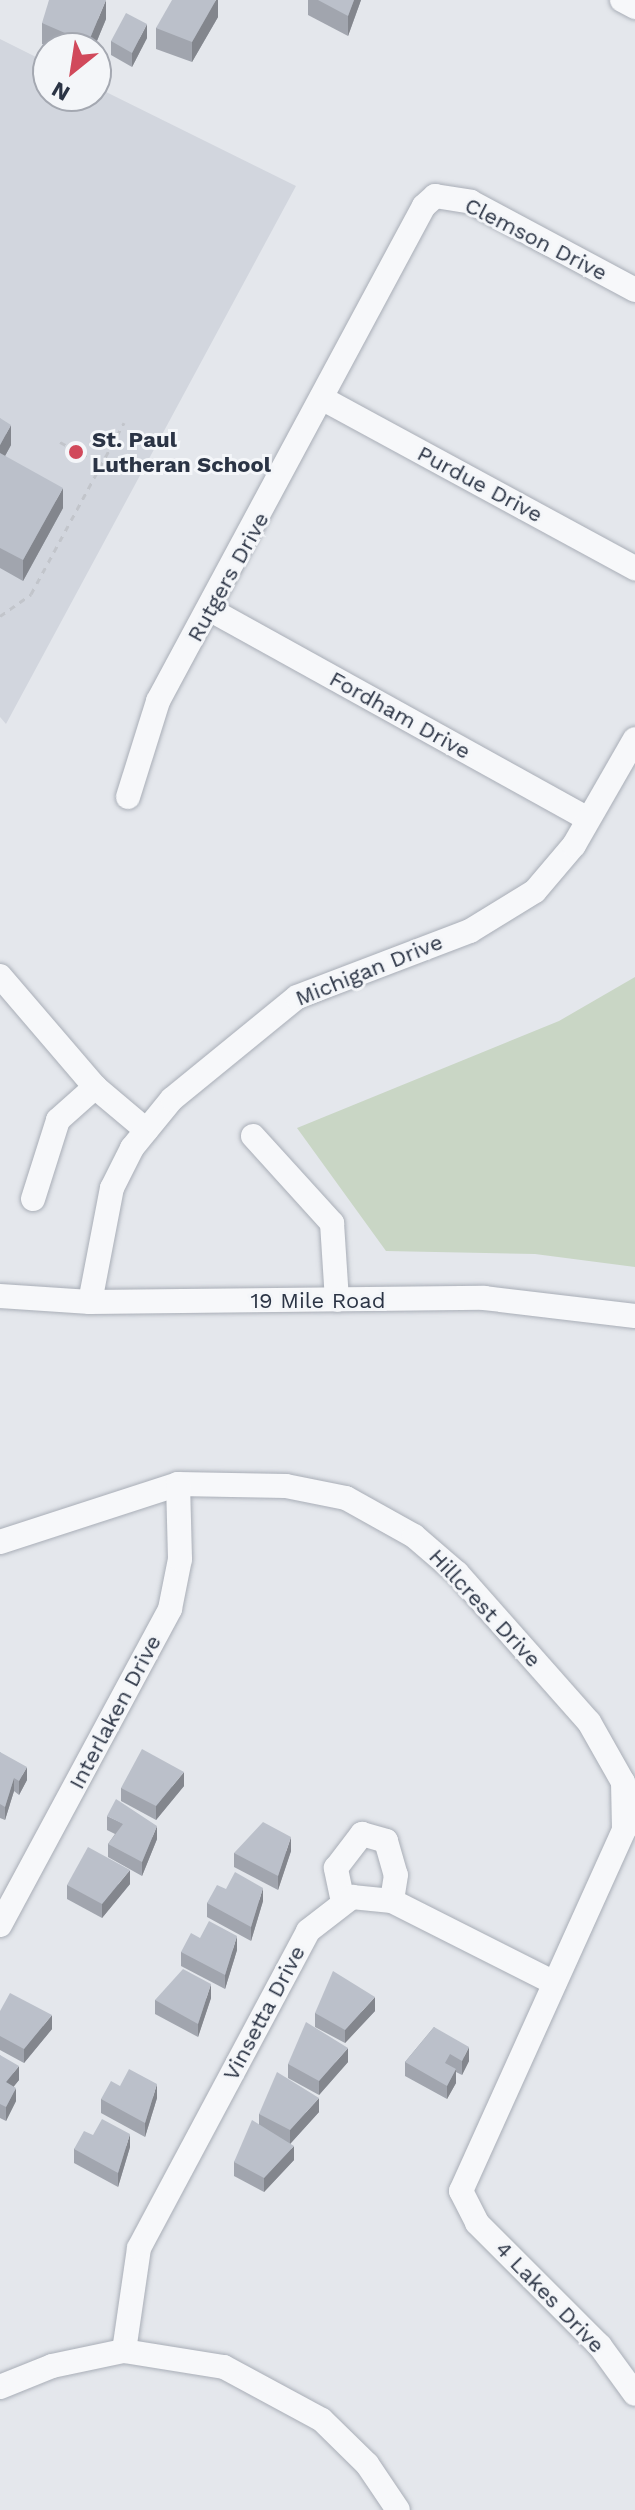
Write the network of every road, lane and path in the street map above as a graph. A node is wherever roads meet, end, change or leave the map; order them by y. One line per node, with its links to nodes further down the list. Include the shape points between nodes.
1 (622, 0): 2 (street)
2 (635, 7)
3 (435, 196): 4 (street, Clemson Drive, via 471,202); 5 (street, Rutgers Drive)
4 (635, 290)
5 (325, 400): 9 (street, Purdue Drive); 10 (street, Rutgers Drive)
6 (124, 423): 8 (path)
7 (60, 442): 8 (path)
8 (101, 464): 11 (path, via 31,594)
9 (635, 568)
10 (211, 610): 13 (street, Rutgers Drive, via 158,701); 14 (street, Fordham Drive)
11 (0, 616)
12 (635, 739): 14 (street, Michigan Drive)
13 (128, 797)
14 (588, 819): 17 (street, Michigan Drive, via 557,870 505,914 285,1004)
15 (0, 976): 16 (street)
16 (95, 1087): 17 (street); 19 (street, via 58,1120)
17 (146, 1130): 22 (street, Michigan Drive, via 106,1204)
18 (253, 1136): 21 (street, via 332,1223)
19 (33, 1199)
20 (0, 1296): 22 (street, 19 Mile Road)
21 (337, 1300): 22 (street, 19 Mile Road); 23 (street, 19 Mile Road, via 484,1298)
22 (90, 1302)
23 (635, 1316)
24 (178, 1484): 25 (street, Hillcrest Drive); 28 (street, Interlaken Drive, via 180,1559 170,1609); 29 (street, Hillcrest Drive, via 325,1492 392,1521 457,1573 589,1722 619,1773 627,1809)
25 (0, 1542)
26 (392, 1901): 27 (street); 27 (street, via 396,1875 386,1841 362,1834 336,1868); 29 (street)
27 (343, 1902): 31 (street, Vinsetta Drive, via 308,1931 153,2218 130,2278)
28 (0, 1925)
29 (554, 1983): 30 (street, Hillcrest Drive, via 508,2097 465,2176)
30 (464, 2201): 33 (street, 4 Lakes Drive, via 600,2346)
31 (124, 2351): 32 (street, via 52,2366); 34 (street, via 224,2367 288,2396 346,2441)
32 (0, 2387)
33 (635, 2394)
34 (398, 2510)

